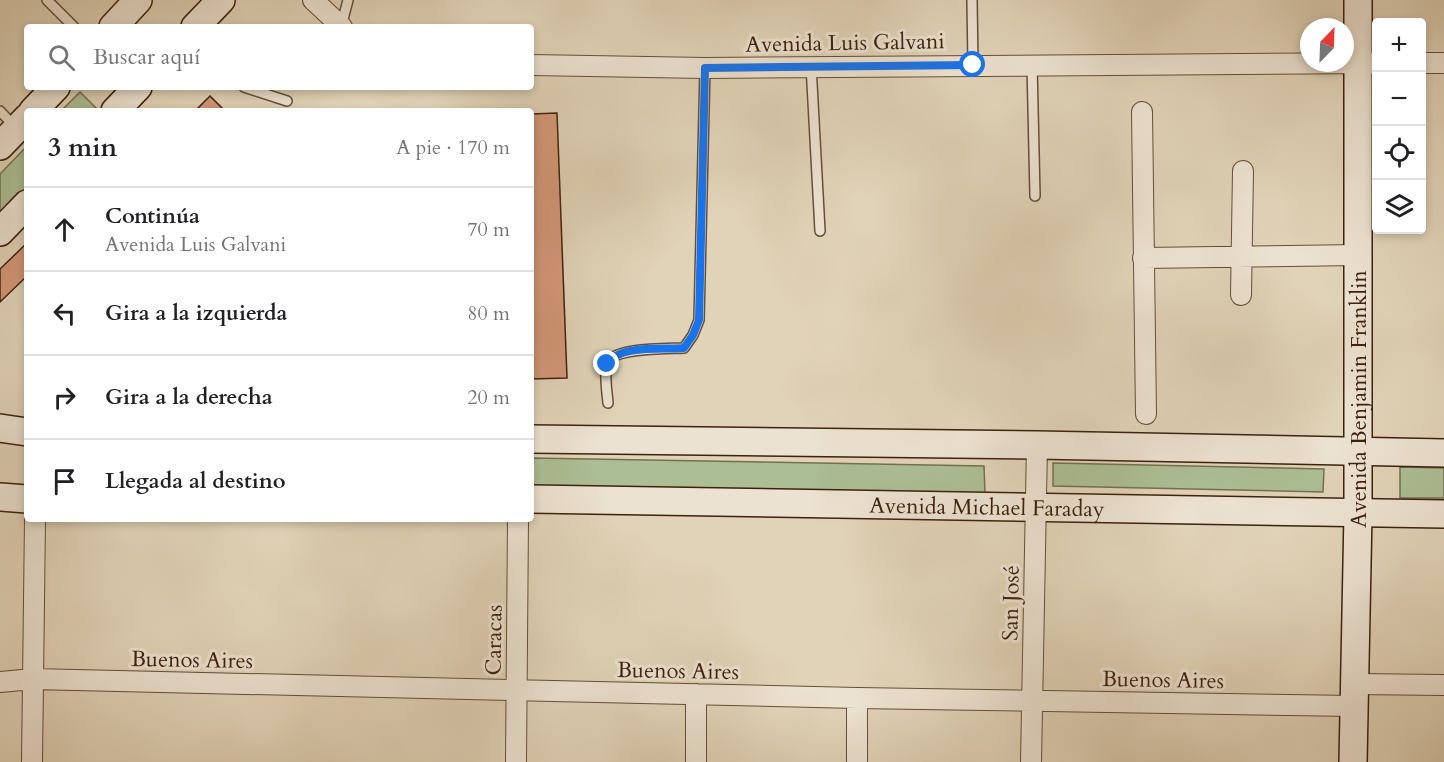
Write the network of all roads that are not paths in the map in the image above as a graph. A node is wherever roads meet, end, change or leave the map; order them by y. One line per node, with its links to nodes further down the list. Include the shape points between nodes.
1 (47, 0): 8 (lane)
2 (138, 0): 9 (street)
3 (221, 0): 10 (street)
4 (313, 0): 11 (street)
5 (348, 0): 12 (lane)
6 (972, 0): 19 (lane)
7 (1358, 0): 13 (street, Avenida Benjamin Franklin)
8 (71, 24)
9 (116, 24)
10 (198, 24)
11 (339, 24)
12 (343, 24)
13 (1368, 63): 16 (street, Avenida Luis Galvani); 33 (street, Avenida Benjamin Franklin)
14 (1426, 63): 15 (street)
15 (1444, 63)
16 (1032, 64): 19 (street, Avenida Luis Galvani); 29 (lane)
17 (534, 65): 20 (street, Avenida Luis Galvani)
18 (811, 65): 19 (street, Avenida Luis Galvani); 20 (street, Avenida Luis Galvani); 31 (lane)
19 (973, 65)
20 (705, 68): 37 (lane, via 699,320 684,348 624,352 612,357 607,364)
21 (53, 90): 25 (street)
22 (133, 90): 26 (street)
23 (253, 90): 24 (lane)
24 (286, 101)
25 (32, 108)
26 (118, 108)
27 (1142, 112): 35 (street)
28 (1243, 171): 34 (street)
29 (1035, 196)
30 (24, 207): 32 (street)
31 (820, 231)
32 (0, 232)
33 (1359, 255): 34 (street); 43 (street, Avenida Benjamin Franklin)
34 (1242, 256): 35 (street); 36 (street)
35 (1143, 258): 38 (street)
36 (1241, 295)
37 (608, 403)
38 (1146, 414)
39 (0, 428): 40 (street)
40 (24, 432)
41 (534, 439): 42 (street)
42 (1037, 445): 43 (street); 48 (street, San José)
43 (1358, 452): 44 (street); 49 (street, Avenida Benjamin Franklin)
44 (1444, 453)
45 (0, 497): 46 (street)
46 (24, 499)
47 (534, 499): 48 (street, Avenida Michael Faraday)
48 (1036, 507): 49 (street, Avenida Michael Faraday); 60 (street, San José)
49 (1358, 514): 50 (street, Avenida Michael Faraday); 58 (street, Avenida Benjamin Franklin)
50 (1444, 514)
51 (35, 522): 53 (street)
52 (518, 522): 56 (street, Caracas)
53 (33, 679): 54 (street, Buenos Aires); 56 (street, Buenos Aires); 61 (street)
54 (0, 682)
55 (1444, 685): 58 (street, Buenos Aires)
56 (516, 690): 57 (street, Buenos Aires); 62 (street, Caracas)
57 (696, 694): 59 (street, Buenos Aires); 63 (street)
58 (1355, 695): 60 (street, Buenos Aires); 66 (street, Avenida Benjamin Franklin)
59 (857, 698): 60 (street, Buenos Aires); 64 (street)
60 (1032, 701): 65 (street, San José)
61 (32, 762)
62 (516, 762)
63 (696, 762)
64 (857, 762)
65 (1031, 762)
66 (1353, 762)

